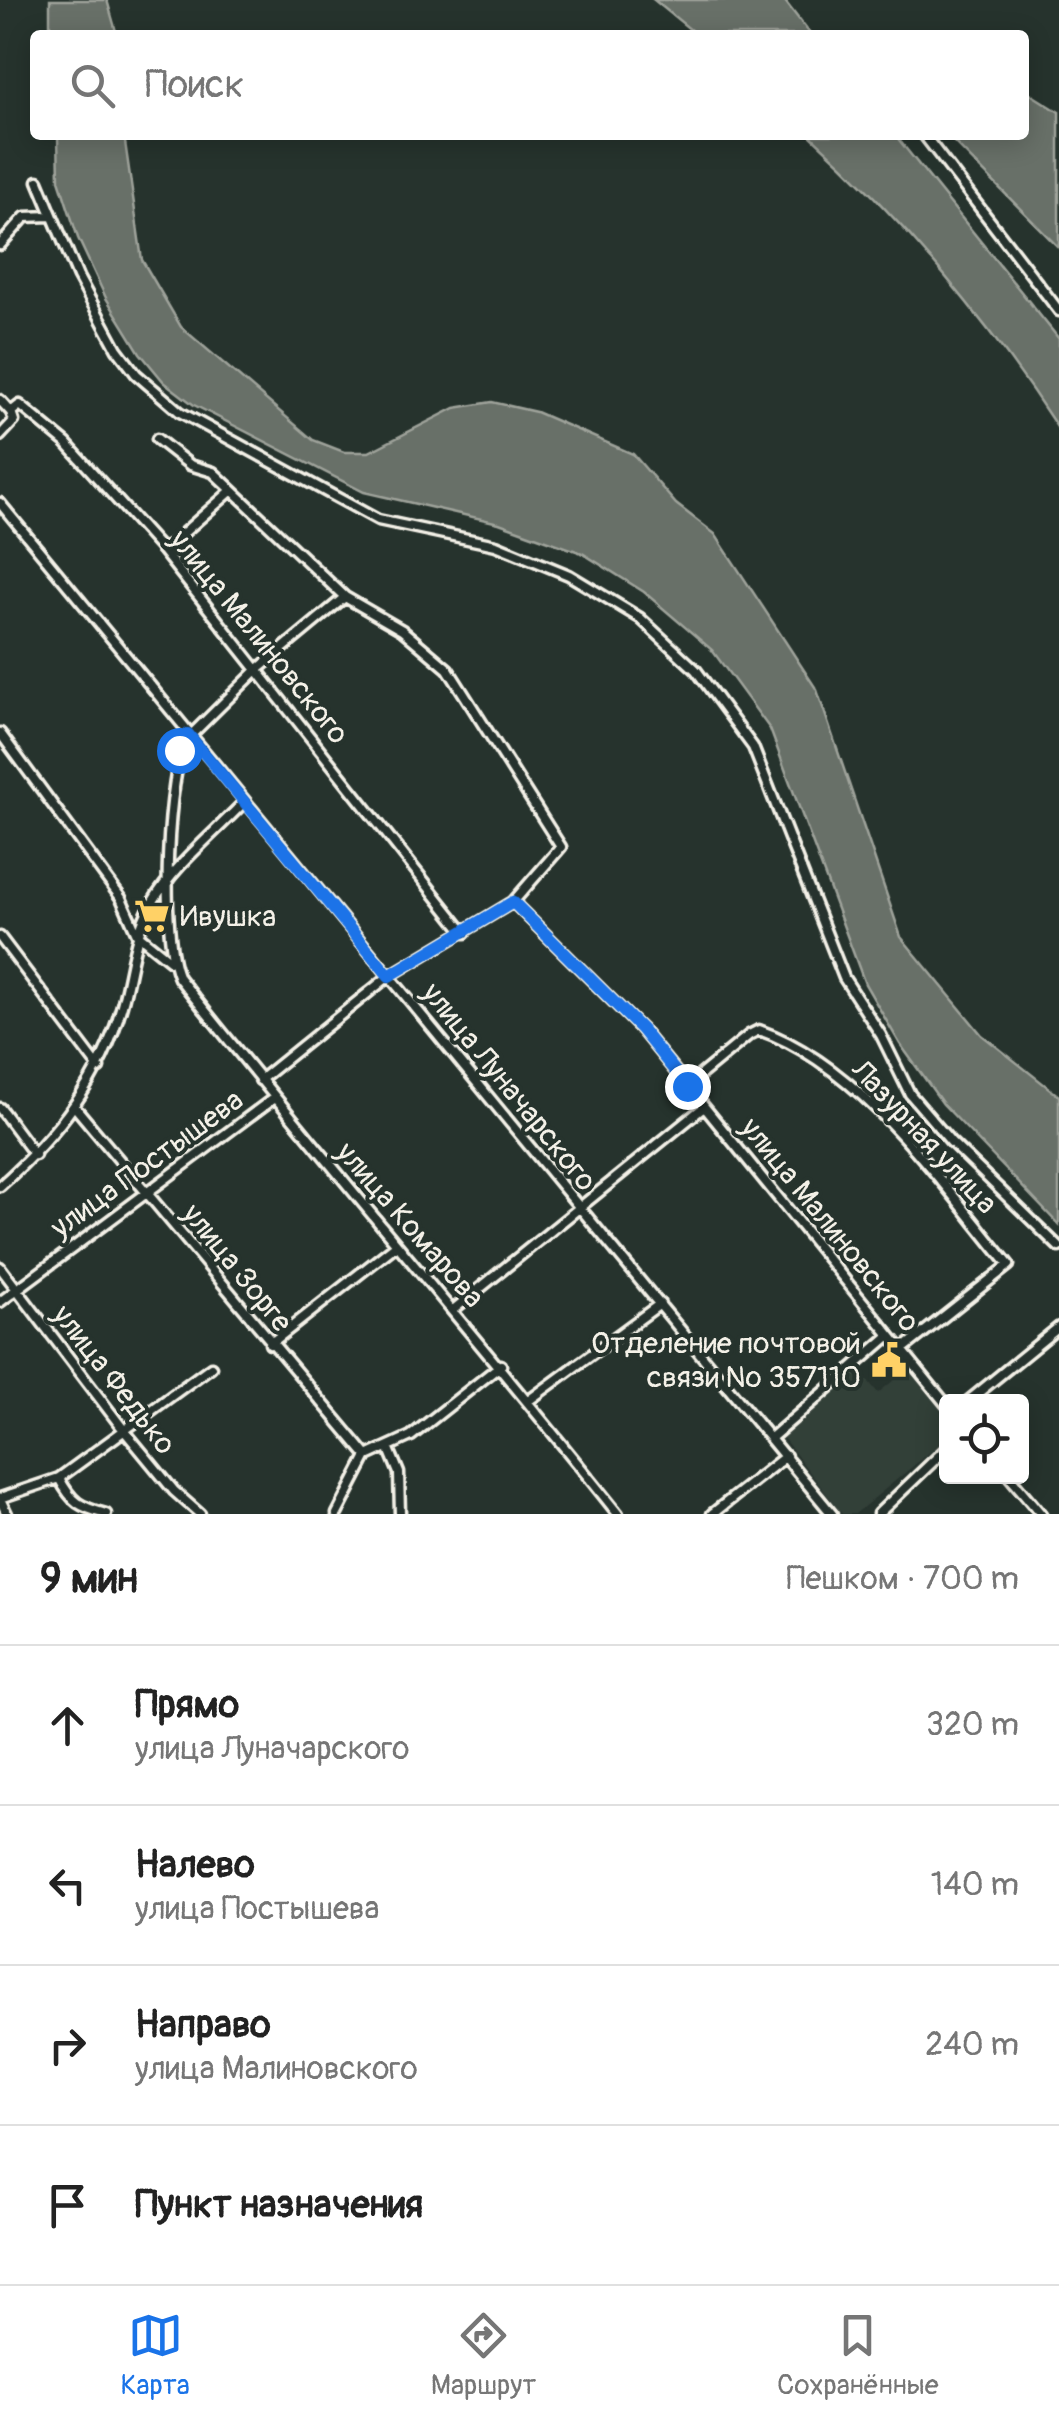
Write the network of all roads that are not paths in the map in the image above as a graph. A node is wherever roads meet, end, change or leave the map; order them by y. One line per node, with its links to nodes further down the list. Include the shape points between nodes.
1 (928, 140): 5 (street)
2 (38, 181): 3 (street)
3 (51, 216): 4 (street, via 25,217); 39 (street, via 117,349 180,412 378,520 496,544 569,574 640,618 684,658 753,746 844,978 910,1094)
4 (0, 244)
5 (1059, 311)
6 (0, 400): 7 (street, улица Малиновского)
7 (12, 412): 8 (street, via 14,421); 14 (street, улица Малиновского, via 20,405 66,443)
8 (0, 436)
9 (157, 439): 10 (street)
10 (232, 491): 14 (street); 15 (street)
11 (0, 503): 12 (street, улица Луначарского)
12 (11, 517): 13 (street); 18 (street, улица Луначарского)
13 (0, 524)
14 (163, 551): 16 (street, улица Малиновского)
15 (345, 597): 16 (street); 21 (street, улица Постышева, via 402,630 448,670 562,847)
16 (258, 670): 18 (street); 23 (street, улица Малиновского)
17 (0, 734): 22 (street, улица Комарова, via 121,898)
18 (189, 735): 19 (street, улица Луначарского); 20 (street, via 173,777)
19 (245, 801): 20 (street); 26 (street, улица Луначарского)
20 (171, 879): 22 (street); 25 (street)
21 (513, 902): 23 (street, улица Постышева); 29 (street, улица Малиновского, via 641,1029)
22 (137, 934): 25 (street, улица Комарова); 27 (street, via 124,999)
23 (465, 934): 26 (street, улица Постышева)
24 (0, 937): 27 (street)
25 (172, 962): 28 (street, улица Комарова)
26 (389, 976): 28 (street, улица Постышева); 37 (street, улица Луначарского)
27 (99, 1068): 31 (street)
28 (260, 1080): 30 (street, улица Комарова)
29 (687, 1086): 32 (street, улица Малиновского); 48 (street, Лазурная улица, via 750,1035 759,1030 776,1036 828,1066 892,1128 1009,1265)
30 (274, 1098): 36 (street, улица Постышева); 38 (street, улица Комарова)
31 (75, 1107): 34 (street); 36 (street, улица Зорге)
32 (704, 1107): 37 (street); 46 (street, улица Малиновского)
33 (0, 1108): 34 (street)
34 (35, 1155): 35 (street)
35 (0, 1186)
36 (146, 1192): 41 (street, улица Постышева); 47 (street, улица Зорге)
37 (576, 1206): 43 (street, улица Луначарского); 44 (street)
38 (394, 1246): 44 (street, улица Комарова); 47 (street)
39 (1059, 1247)
40 (0, 1267): 41 (street, улица Федько)
41 (16, 1290): 42 (street, улица Постышева); 54 (street, улица Федько)
42 (0, 1302)
43 (660, 1304): 53 (street); 55 (street, улица Луначарского)
44 (454, 1310): 49 (street, улица Комарова)
45 (1059, 1327): 51 (street)
46 (890, 1336): 48 (street, улица Малиновского); 55 (street)
47 (270, 1344): 57 (street, улица Зорге)
48 (903, 1349): 52 (street, улица Малиновского)
49 (500, 1365): 53 (street, улица Комарова); 56 (street)
50 (212, 1367): 54 (street)
51 (978, 1394)
52 (939, 1395)
53 (528, 1401): 68 (street, улица Комарова)
54 (123, 1429): 60 (street); 65 (street, улица Федько)
55 (771, 1438): 58 (street, улица Луначарского)
56 (389, 1449): 57 (street); 67 (street, via 400,1472)
57 (366, 1456): 66 (street)
58 (786, 1456): 69 (street); 70 (street, улица Луначарского)
59 (939, 1456): 71 (street)
60 (59, 1478): 62 (street); 64 (street, via 82,1510)
61 (1016, 1484): 72 (street)
62 (0, 1499): 63 (street)
63 (7, 1514)
64 (106, 1514)
65 (200, 1514)
66 (337, 1514)
67 (400, 1514)
68 (618, 1514)
69 (712, 1514)
70 (832, 1514)
71 (878, 1514)
72 (1042, 1514)

